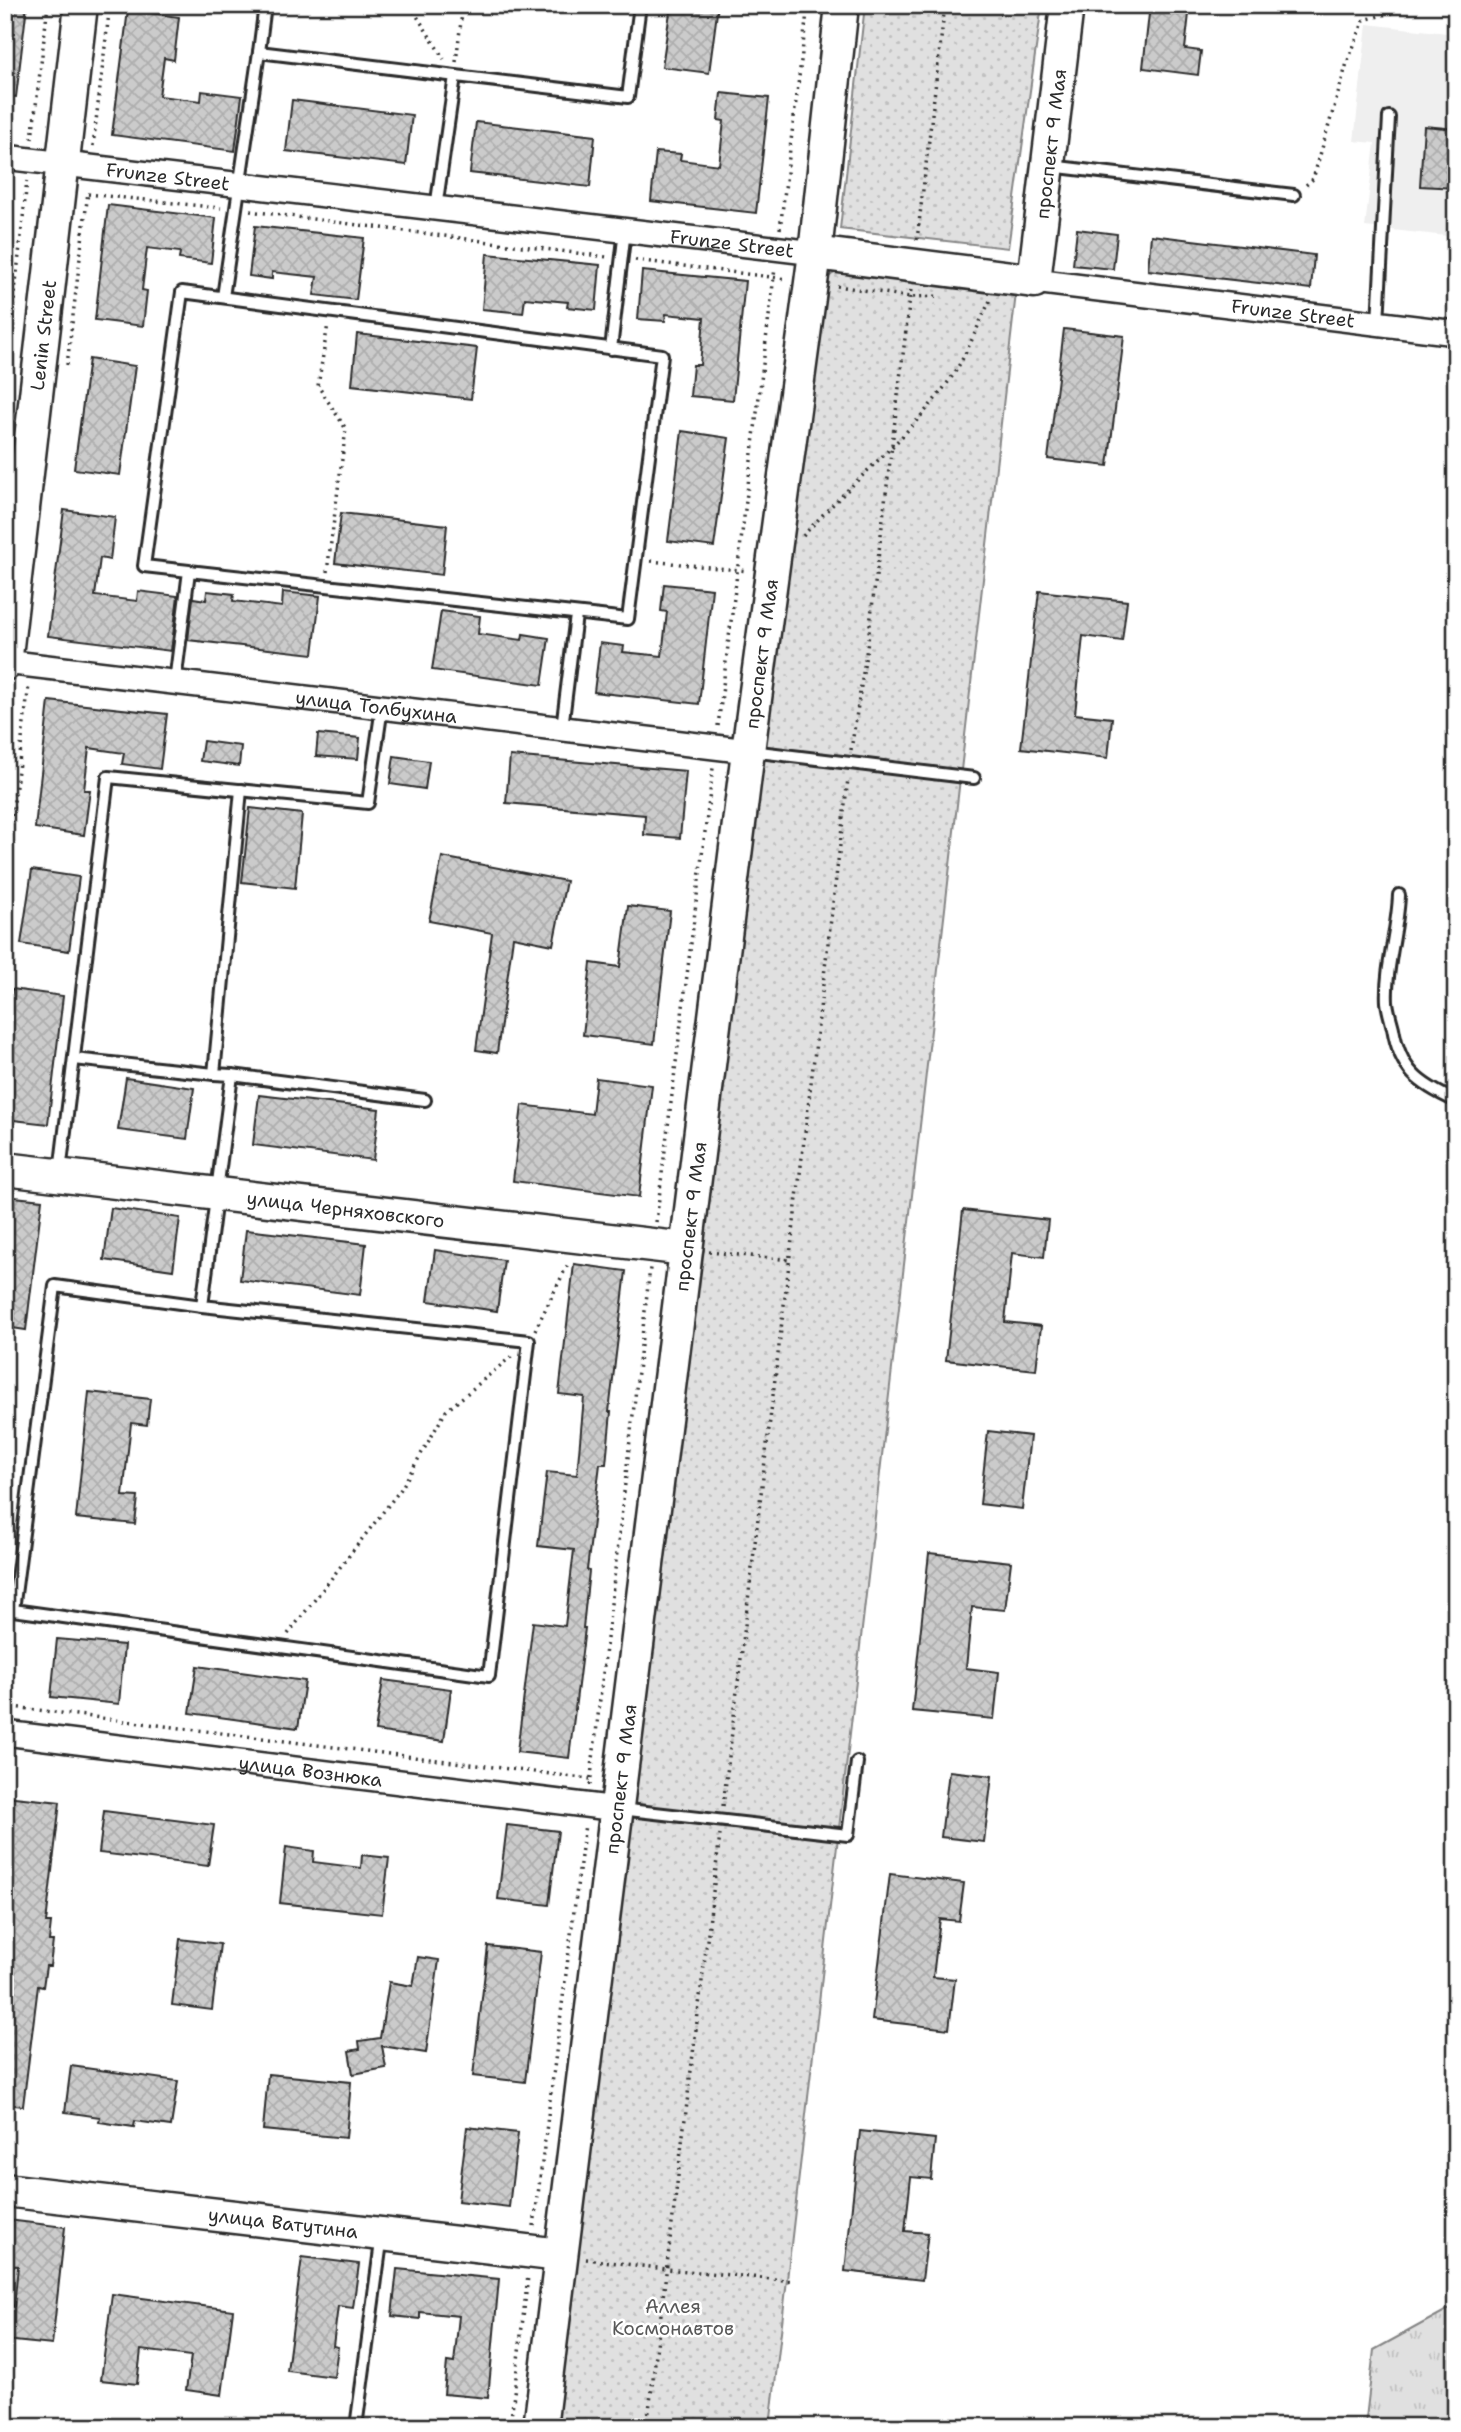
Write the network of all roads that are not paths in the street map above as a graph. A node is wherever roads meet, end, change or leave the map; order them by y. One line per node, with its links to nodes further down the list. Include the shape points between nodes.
1 (81, 5): 10 (street, Lenin Street)
2 (265, 5): 6 (lane)
3 (640, 5): 7 (lane, via 628,97)
4 (842, 5): 16 (street, проспект 9 Мая)
5 (1067, 5): 11 (street, проспект 9 Мая)
6 (259, 52): 7 (lane); 12 (lane)
7 (455, 76): 14 (lane)
8 (1389, 117): 19 (lane)
9 (5, 157): 10 (street, Frunze Street)
10 (63, 163): 12 (street, Frunze Street); 24 (street, Lenin Street)
11 (1048, 166): 13 (lane); 17 (street, проспект 9 Мая)
12 (239, 184): 14 (street, Frunze Street); 18 (lane)
13 (1294, 195)
14 (436, 208): 15 (street, Frunze Street)
15 (625, 230): 16 (street, Frunze Street, via 778,248); 21 (lane)
16 (813, 267): 17 (street, Frunze Street, via 914,266); 28 (street, проспект 9 Мая)
17 (1034, 281): 19 (street, Frunze Street)
18 (223, 297): 21 (lane); 22 (lane, via 182,292 144,566)
19 (1378, 323): 20 (street, Frunze Street)
20 (1456, 333)
21 (611, 348): 23 (lane, via 662,355 636,559 628,619)
22 (188, 571): 23 (lane); 25 (lane)
23 (576, 615): 27 (lane)
24 (5, 663): 25 (street, улица Толбухина)
25 (175, 682): 26 (street, улица Толбухина)
26 (382, 707): 27 (street, улица Толбухина); 30 (lane, via 368,803)
27 (562, 729): 28 (street, улица Толбухина)
28 (748, 751): 29 (lane); 40 (street, проспект 9 Мая)
29 (974, 778)
30 (241, 790): 32 (lane, via 108,777); 33 (lane)
31 (1399, 895): 36 (lane, via 1387,1002 1395,1048 1424,1085)
32 (74, 1059): 33 (lane); 38 (lane)
33 (214, 1074): 34 (lane)
34 (232, 1075): 35 (lane); 39 (lane)
35 (425, 1100)
36 (1456, 1101)
37 (5, 1169): 38 (street, улица Черняховского)
38 (60, 1175): 39 (street, улица Черняховского)
39 (216, 1194): 40 (street, улица Черняховского); 41 (lane)
40 (686, 1249): 44 (street, проспект 9 Мая)
41 (202, 1306): 41 (lane, via 55,1286 13,1610 489,1676 529,1341)
42 (5, 1733): 44 (street, улица Вознюка)
43 (857, 1762): 44 (lane, via 848,1835)
44 (602, 1807): 47 (street, проспект 9 Мая)
45 (5, 2190): 46 (street, улица Ватутина)
46 (382, 2234): 47 (street, улица Ватутина); 48 (lane)
47 (546, 2253): 49 (street, проспект 9 Мая)
48 (356, 2427)
49 (540, 2427)

